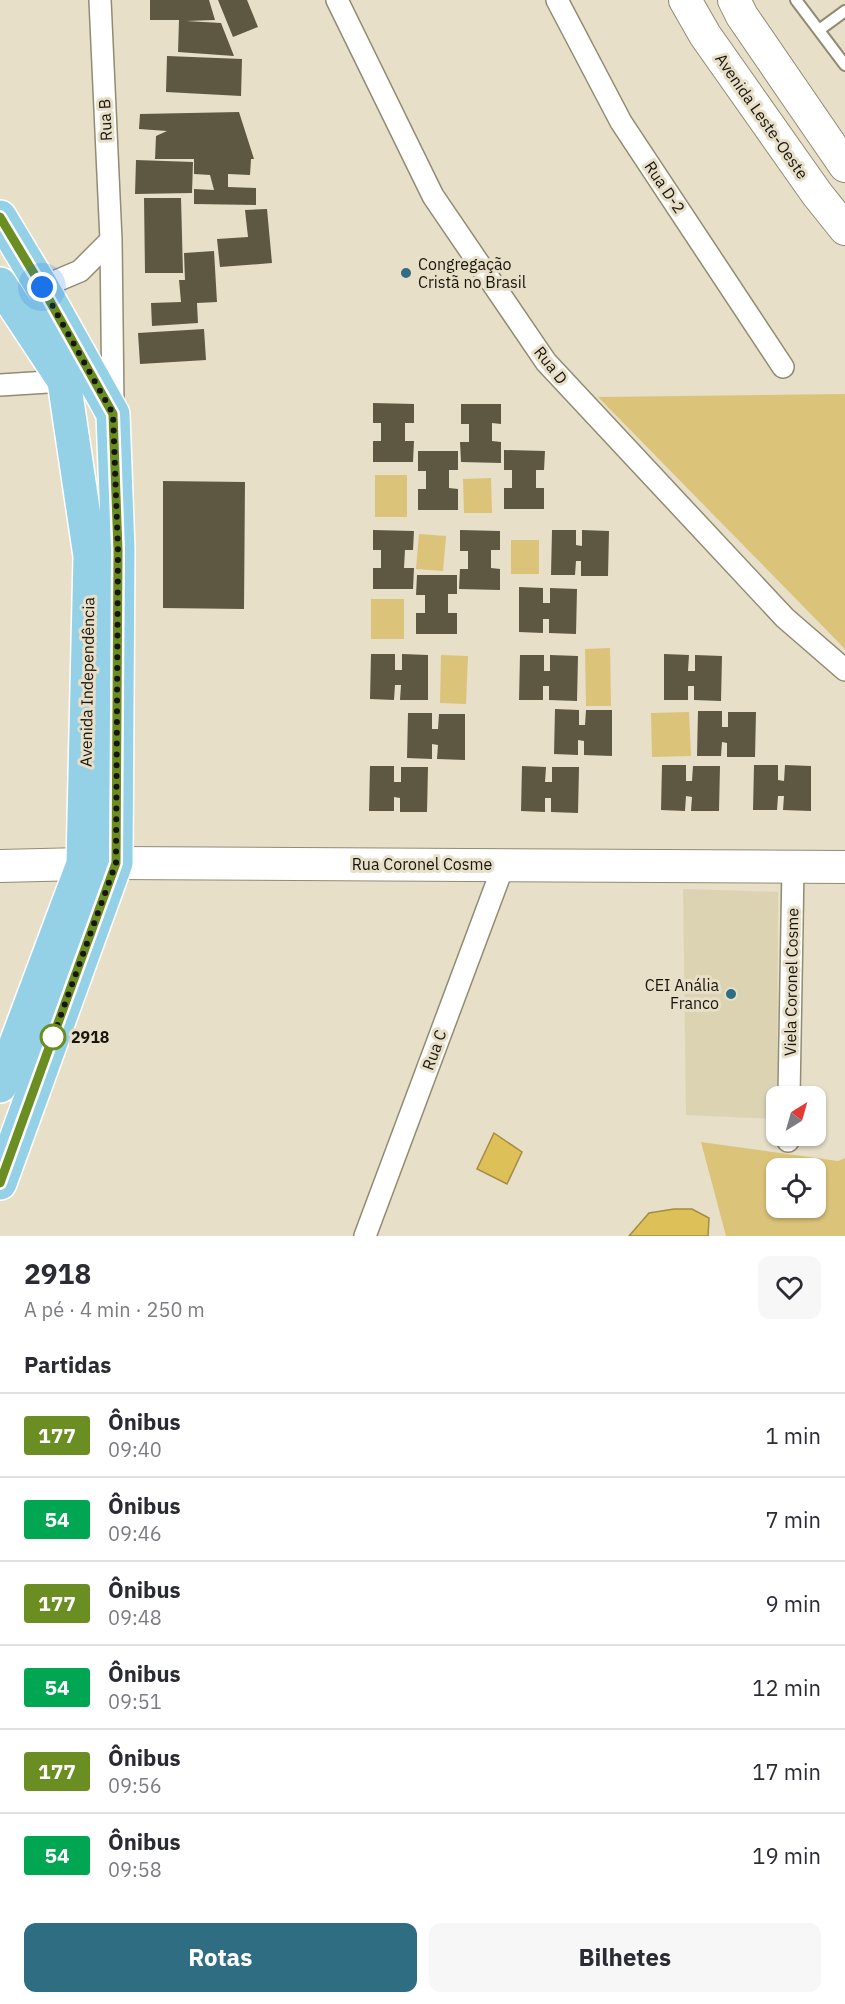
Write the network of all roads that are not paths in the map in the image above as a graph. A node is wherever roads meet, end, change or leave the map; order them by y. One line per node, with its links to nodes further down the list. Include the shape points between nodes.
1 (100, 0): 13 (street, Rua B)
2 (337, 0): 21 (street, Rua D, via 433,196 546,362 785,618)
3 (557, 0): 16 (street, Rua D-2, via 621,122)
4 (685, 0): 12 (street, Avenida Leste-Oeste, via 705,35)
5 (734, 0): 10 (street)
6 (795, 0): 8 (lane)
7 (845, 11): 8 (lane)
8 (819, 30): 9 (lane)
9 (845, 65)
10 (845, 166)
11 (0, 217): 15 (main road, Avenida Independência)
12 (845, 229)
13 (111, 240): 15 (street, via 80,271); 19 (street, Rua B)
14 (0, 284): 17 (main road, Avenida Independência)
15 (42, 287): 19 (main road, Avenida Independência)
16 (783, 367)
17 (64, 381): 18 (street); 20 (main road, Avenida Independência)
18 (0, 385)
19 (113, 414): 20 (main road, Avenida Independência)
20 (104, 553): 22 (main road, Avenida Independência); 23 (main road, Avenida Independência)
21 (845, 670)
22 (116, 863): 23 (street, Rua Coronel Cosme); 24 (street, Rua Coronel Cosme); 30 (main road, Avenida Independência)
23 (83, 864): 25 (street, Rua Coronel Cosme); 28 (main road, Avenida Independência)
24 (504, 864): 26 (street, Rua Coronel Cosme); 31 (street, Rua C)
25 (0, 866)
26 (793, 867): 27 (street, Rua Coronel Cosme); 29 (street, Viela Coronel Cosme)
27 (845, 867)
28 (0, 1086)
29 (789, 1086)
30 (0, 1183)
31 (365, 1236)

